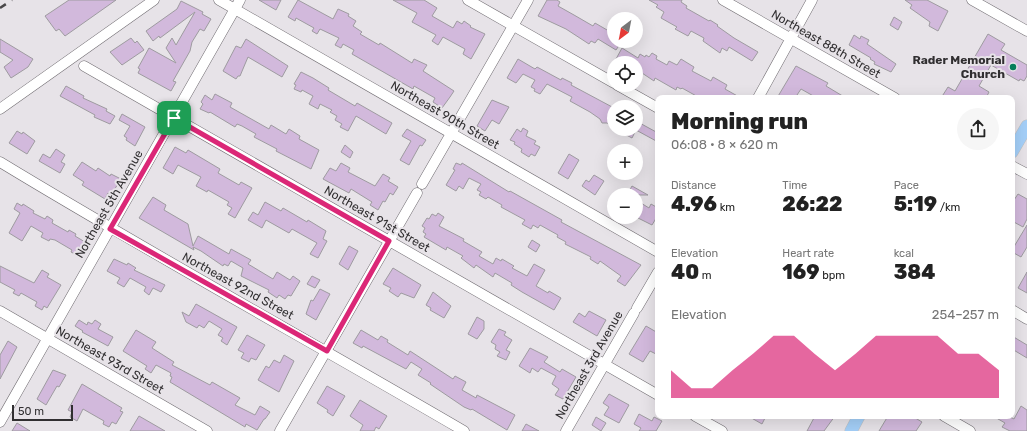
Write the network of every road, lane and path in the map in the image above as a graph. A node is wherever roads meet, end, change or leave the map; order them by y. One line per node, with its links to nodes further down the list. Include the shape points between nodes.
1 (154, 0): 19 (street)
2 (219, 0): 9 (street, Northeast 90th Street)
3 (240, 0): 9 (street, Northeast 5th Avenue)
4 (468, 0): 10 (street)
5 (528, 0): 10 (street)
6 (723, 0): 12 (street, Northeast 88th Street)
7 (812, 0): 12 (street)
8 (972, 0): 11 (street)
9 (235, 9): 20 (street, Northeast 5th Avenue); 22 (street, Northeast 90th Street)
10 (514, 26): 14 (street); 22 (street)
11 (1027, 31)
12 (790, 38): 16 (street); 17 (street, Northeast 88th Street)
13 (84, 66): 20 (street, Northeast 91st Street)
14 (607, 79)
15 (629, 92): 18 (street)
16 (760, 95)
17 (890, 95)
18 (655, 106)
19 (0, 109)
20 (174, 118): 27 (street, Northeast 5th Avenue); 28 (street, Northeast 91st Street)
21 (1027, 126): 23 (main road)
22 (451, 134): 28 (street); 29 (street, Northeast 90th Street)
23 (1015, 147)
24 (0, 162): 27 (street, Northeast 92nd Street)
25 (1015, 168): 26 (street)
26 (1027, 174)
27 (110, 229): 34 (street, Northeast 5th Avenue); 35 (street, Northeast 92nd Street)
28 (389, 241): 35 (street); 36 (street, Northeast 91st Street)
29 (655, 250)
30 (655, 277): 36 (street, Northeast 3rd Avenue)
31 (0, 311): 34 (street, Northeast 93rd Street)
32 (1015, 312): 33 (street)
33 (1027, 319)
34 (47, 338): 41 (street, Northeast 5th Avenue); 42 (street, Northeast 93rd Street)
35 (327, 351): 43 (street); 44 (street, Northeast 92nd Street)
36 (605, 364): 37 (street, Northeast 91st Street); 45 (street, Northeast 3rd Avenue)
37 (655, 393)
38 (701, 419): 46 (street)
39 (858, 419): 47 (main road)
40 (949, 419): 48 (street)
41 (0, 422)
42 (207, 431)
43 (280, 431)
44 (464, 431)
45 (566, 431)
46 (722, 431)
47 (851, 431)
48 (970, 431)

